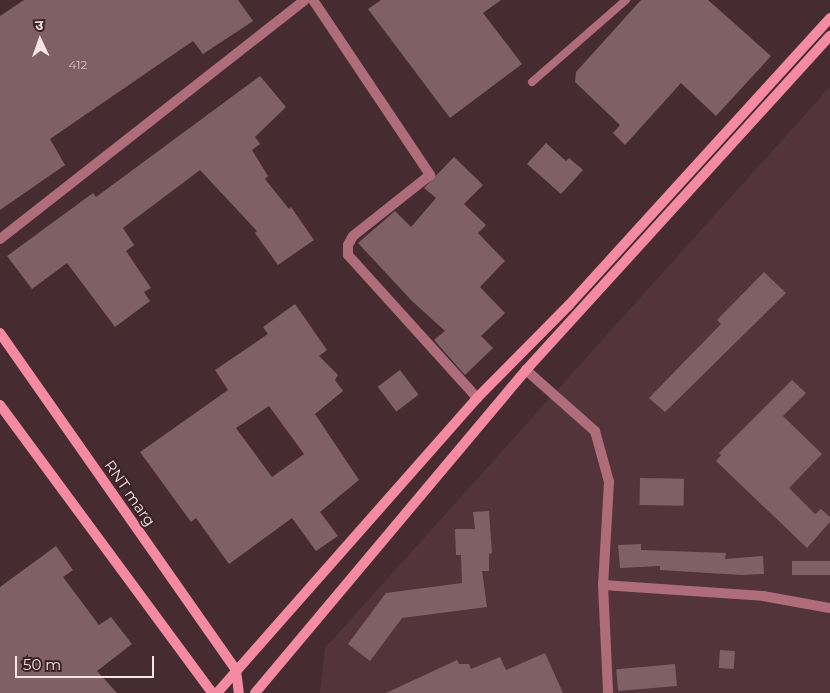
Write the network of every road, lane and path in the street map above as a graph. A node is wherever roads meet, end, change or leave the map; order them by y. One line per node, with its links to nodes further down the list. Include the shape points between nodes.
1 (305, 0): 7 (street)
2 (313, 0): 10 (street, via 430,175 353,236 348,245 348,255)
3 (626, 0): 6 (lane)
4 (830, 18): 10 (main road, via 570,305)
5 (830, 36): 9 (main road)
6 (532, 82)
7 (0, 239)
8 (0, 333): 14 (main road, RNT marg)
9 (526, 370): 12 (street, via 595,432 609,482); 18 (main road)
10 (476, 398): 14 (main road)
11 (0, 405): 15 (main road)
12 (603, 585): 13 (street, via 763,596); 19 (street)
13 (830, 608)
14 (236, 670): 16 (main road); 17 (main road)
15 (212, 693)
16 (217, 693)
17 (238, 693)
18 (255, 693)
19 (608, 693)

